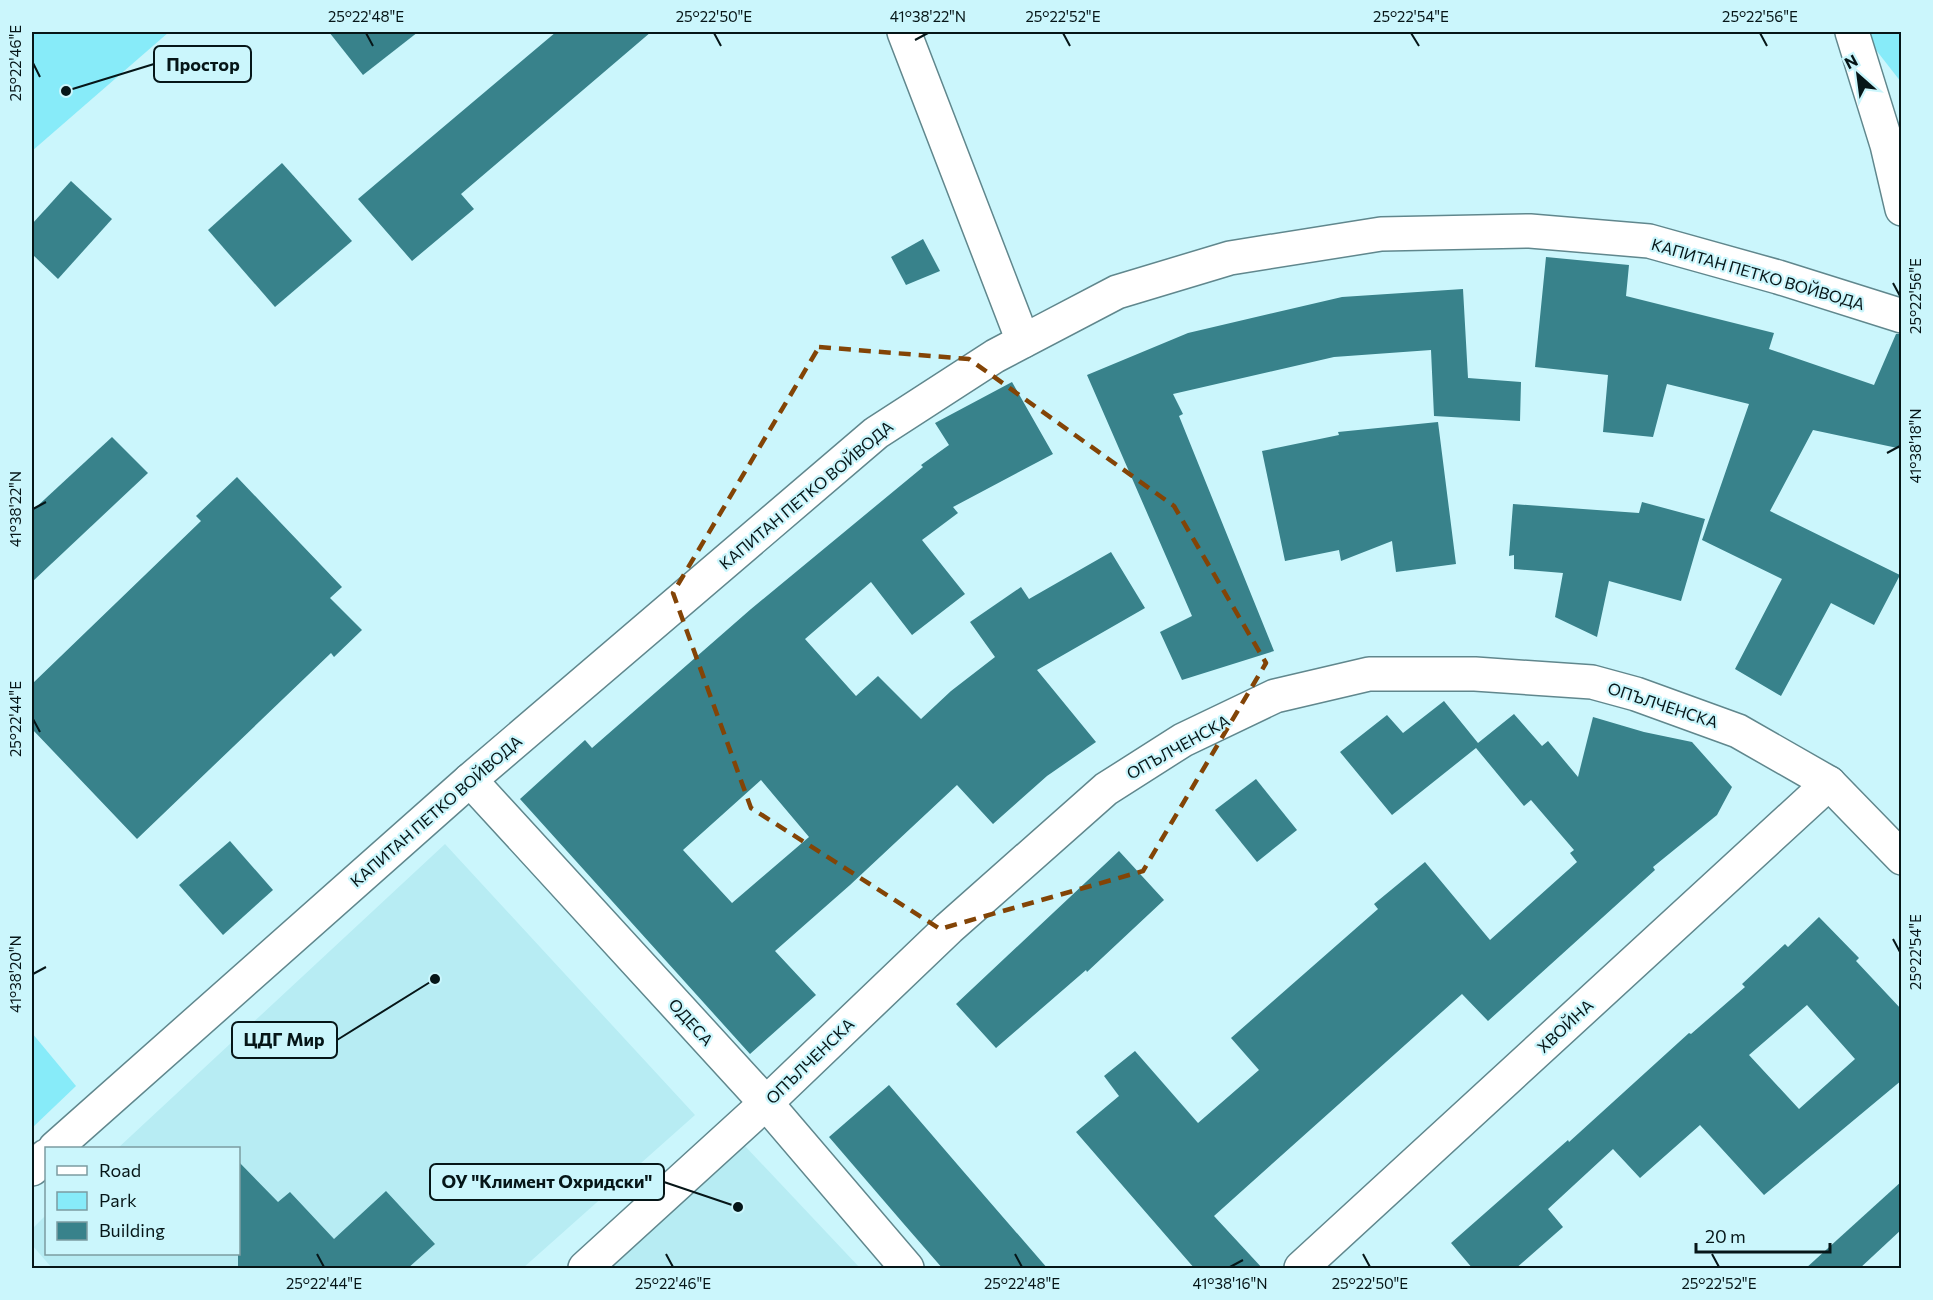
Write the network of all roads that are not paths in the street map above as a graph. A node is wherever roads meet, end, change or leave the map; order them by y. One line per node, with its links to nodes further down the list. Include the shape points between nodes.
1 (904, 32): 5 (street)
2 (1852, 32): 3 (street)
3 (1902, 209)
4 (1902, 316): 5 (street, КАПИТАН ПЕТКО ВОЙВОДА, via 1649,241 1530,231 1381,234 1230,258 1117,292)
5 (1023, 341): 6 (street, КАПИТАН ПЕТКО ВОЙВОДА, via 876,433)
6 (470, 780): 9 (street, ОДЕСА); 10 (street, КАПИТАН ПЕТКО ВОЙВОДА)
7 (1829, 783): 8 (street, ОПЪЛЧЕНСКА); 9 (street, ОПЪЛЧЕНСКА, via 1738,730 1592,682 1475,674 1369,674 1275,696 1183,740 1106,789 949,927); 15 (street, ХВОЙНА)
8 (1902, 858)
9 (766, 1103): 13 (street, ОПЪЛЧЕНСКА); 14 (street, ОДЕСА)
10 (57, 1147)
11 (45, 1157): 12 (street)
12 (32, 1169)
13 (585, 1269)
14 (907, 1269)
15 (1301, 1269)

